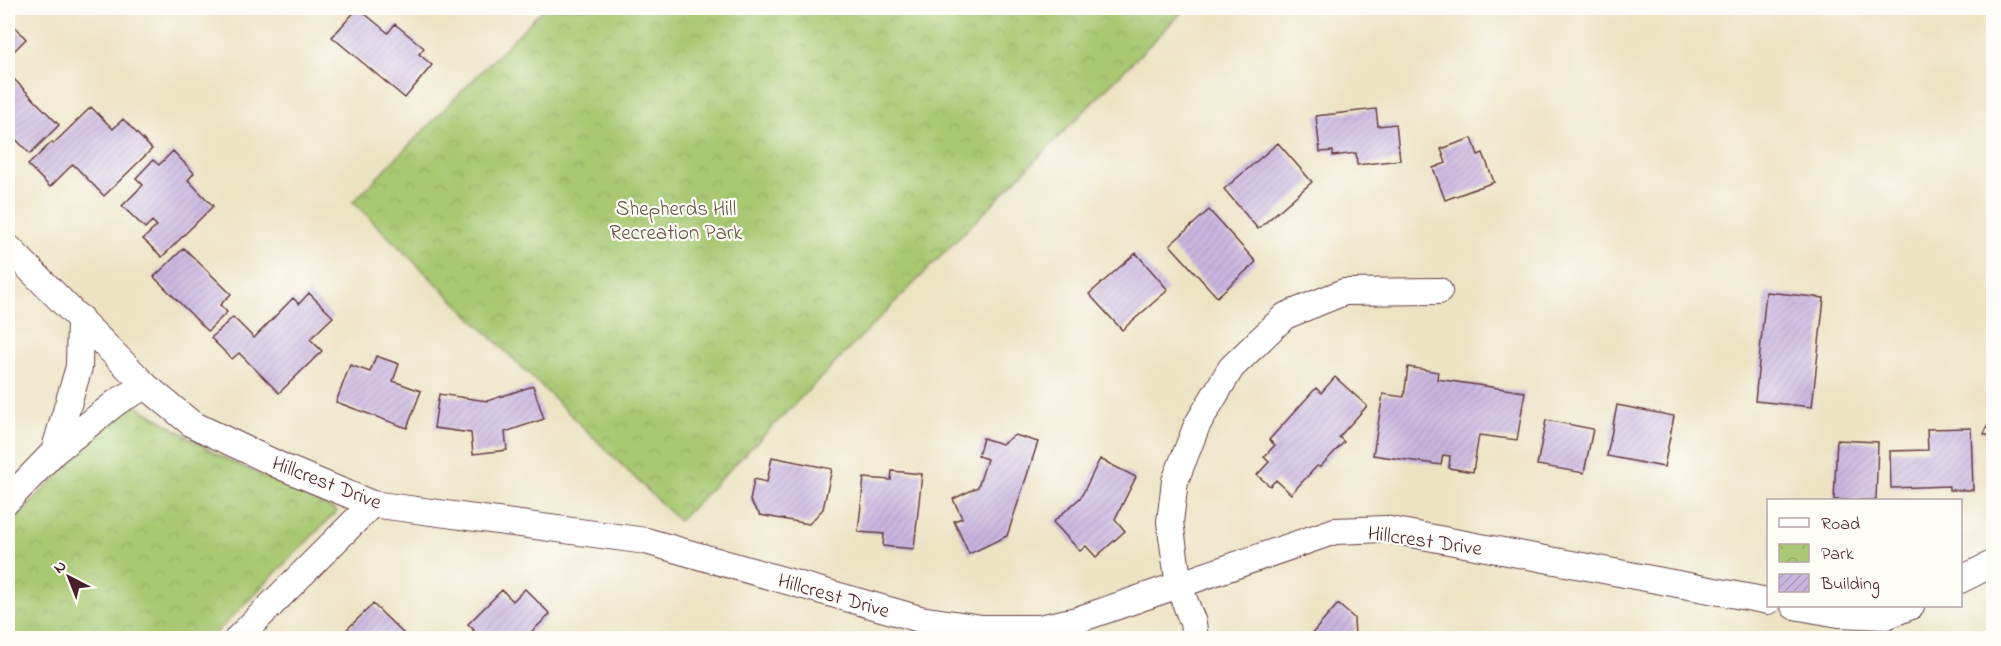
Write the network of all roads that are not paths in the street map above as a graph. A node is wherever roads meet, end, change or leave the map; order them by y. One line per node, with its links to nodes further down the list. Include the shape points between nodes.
1 (8, 247): 3 (street, Hillcrest Drive)
2 (1439, 291): 10 (street, via 1344,292 1285,316 1231,368 1197,425 1175,481 1170,522)
3 (80, 318): 4 (street, Hillcrest Drive); 5 (street, via 79,367)
4 (146, 386): 5 (street, via 118,401); 7 (street, Hillcrest Drive, via 192,424)
5 (54, 452): 6 (street)
6 (8, 500)
7 (372, 504): 10 (street, Hillcrest Drive, via 646,541 920,619 982,628 1039,628 1077,620); 14 (street)
8 (1994, 563): 9 (street)
9 (1962, 579)
10 (1179, 586): 11 (street, Hillcrest Drive, via 1335,531 1385,529); 15 (street)
11 (1767, 601)
12 (1800, 607): 13 (street, via 1886,616)
13 (1908, 607)
14 (238, 639)
15 (1195, 639)

